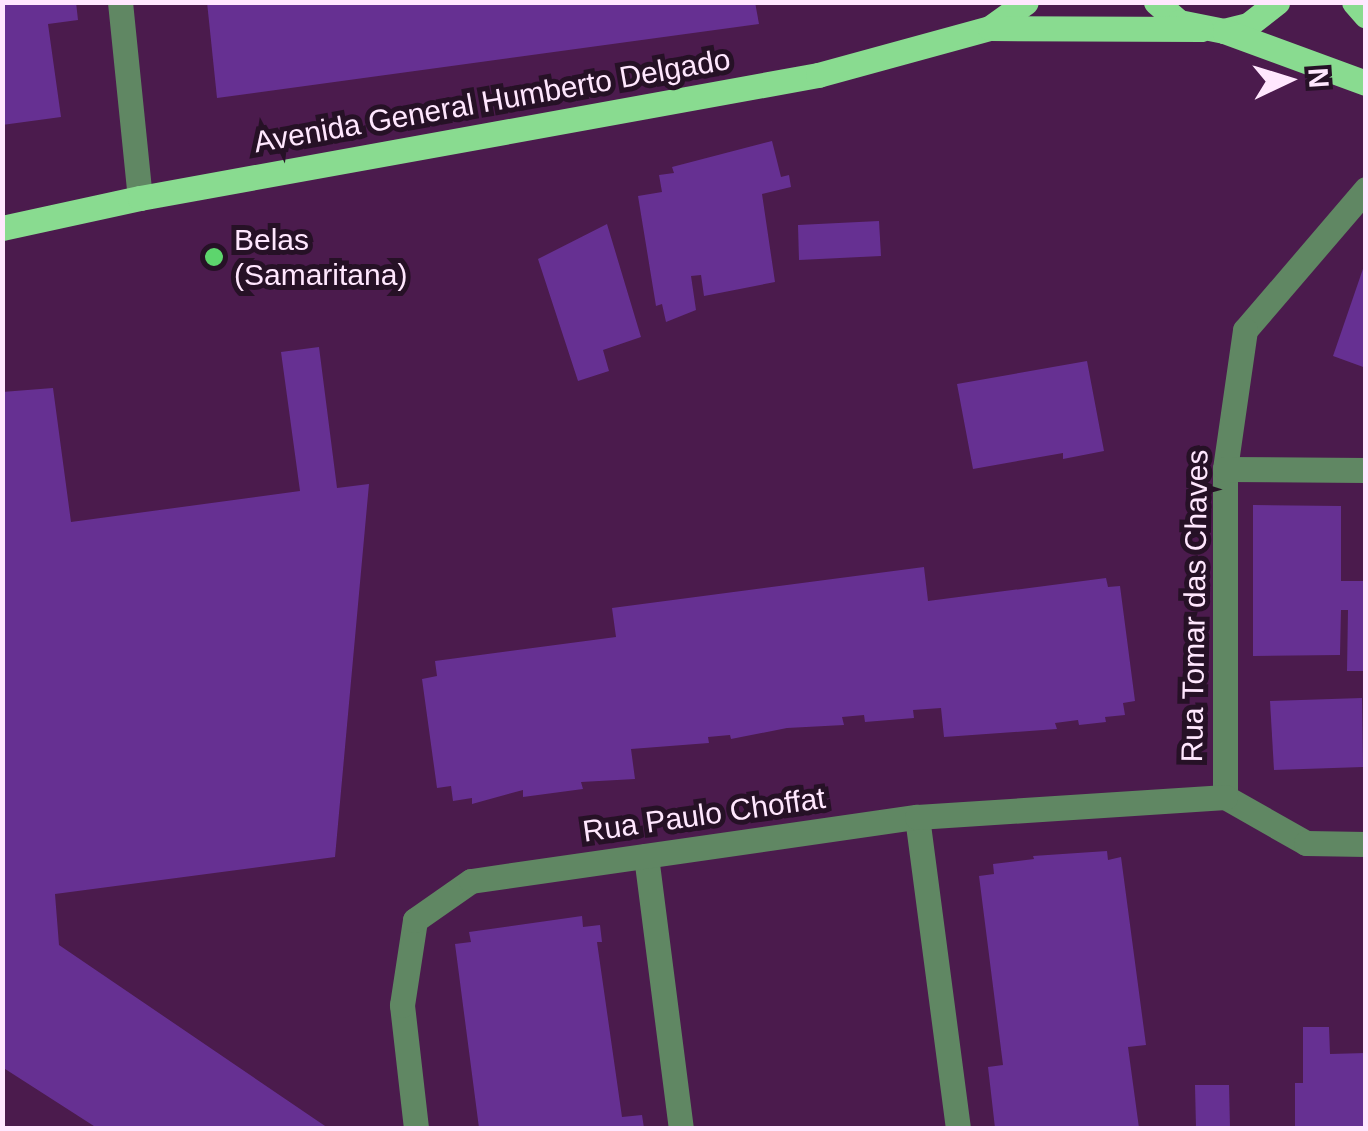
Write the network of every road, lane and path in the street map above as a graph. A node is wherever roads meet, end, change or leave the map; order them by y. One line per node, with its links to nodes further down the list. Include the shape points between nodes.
1 (120, 2): 11 (street)
2 (1026, 2): 7 (main road, Avenida General Humberto Delgado)
3 (1156, 2): 8 (main road, via 1179,22)
4 (1277, 2): 8 (main road, via 1248,25)
5 (1354, 2): 6 (main road)
6 (1366, 16)
7 (990, 28): 8 (main road, Avenida General Humberto Delgado); 11 (main road, Avenida General Humberto Delgado, via 818,75)
8 (1212, 30): 9 (main road)
9 (1366, 83)
10 (1366, 189): 13 (street, Rua Tomar das Chaves, via 1246,330)
11 (140, 198): 12 (main road, Avenida General Humberto Delgado)
12 (2, 228)
13 (1225, 469): 14 (street); 15 (street, Rua Tomar das Chaves)
14 (1366, 470)
15 (1225, 798): 16 (street, Rua Paulo Choffat); 17 (street, Rua Tomar das Chaves, via 1306,844)
16 (917, 818): 18 (street, Rua Paulo Choffat); 21 (street)
17 (1366, 844)
18 (646, 856): 19 (street, Rua Paulo Choffat, via 470,880 415,920 402,1005); 20 (street)
19 (416, 1128)
20 (681, 1128)
21 (958, 1128)

